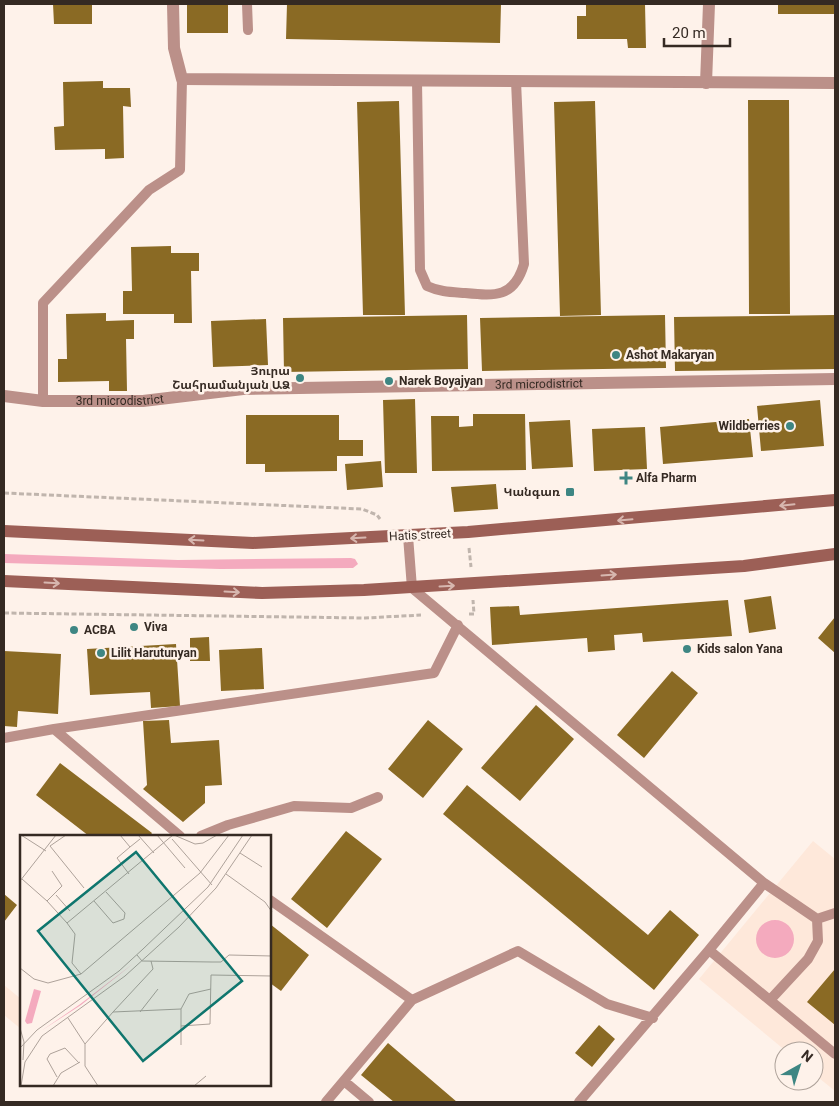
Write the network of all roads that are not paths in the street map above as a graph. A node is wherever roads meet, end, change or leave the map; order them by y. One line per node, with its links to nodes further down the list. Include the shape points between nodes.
1 (173, 4): 5 (street, via 174,48)
2 (247, 4): 4 (lane)
3 (709, 4): 8 (street)
4 (248, 30)
5 (182, 78): 6 (street); 12 (lane, via 180,170 149,190 43,303)
6 (417, 81): 7 (street); 7 (lane, via 420,270 427,286 439,292 496,296 516,283 524,264)
7 (516, 81): 8 (street)
8 (706, 83): 9 (street)
9 (835, 83)
10 (835, 379): 12 (street, 3rd microdistrict, via 243,389 143,401)
11 (4, 396): 12 (street, 3rd microdistrict)
12 (43, 400)
13 (835, 500): 15 (main road, Hatis street, one-way to 15)
14 (4, 530): 15 (main road, Hatis street, one-way to 14, via 253,543)
15 (408, 536): 18 (lane)
16 (835, 554): 18 (main road, one-way to 16, via 744,566)
17 (4, 581): 18 (main road, one-way to 18, via 262,594)
18 (412, 588): 19 (lane)
19 (458, 625): 20 (lane, via 434,673); 25 (lane)
20 (54, 730): 21 (lane); 23 (lane)
21 (4, 738)
22 (378, 797): 24 (lane, via 351,808 294,806)
23 (179, 835)
24 (203, 835)
25 (764, 883): 28 (lane); 29 (lane)
26 (271, 901): 30 (lane)
27 (835, 913): 28 (lane)
28 (817, 919): 31 (lane, via 818,941 808,959)
29 (709, 950): 31 (lane); 32 (lane)
30 (412, 1000): 32 (lane, via 518,951 607,1004); 34 (lane)
31 (770, 1000): 33 (lane)
32 (653, 1018): 37 (lane)
33 (835, 1054)
34 (344, 1081): 35 (lane); 36 (lane)
35 (326, 1102)
36 (368, 1102)
37 (579, 1102)

